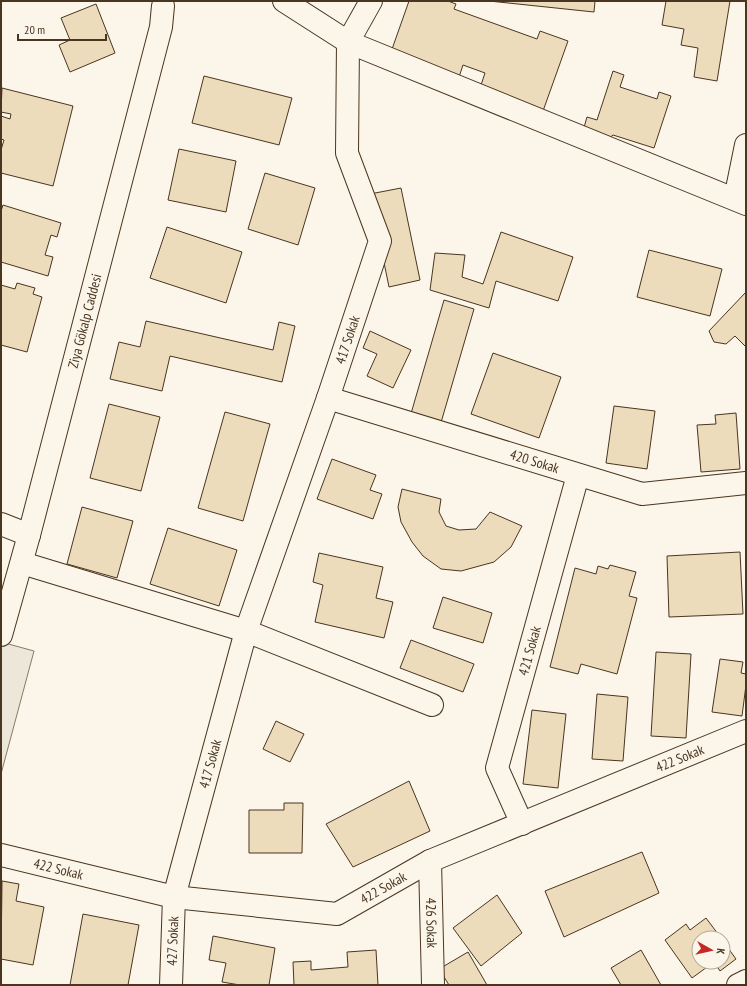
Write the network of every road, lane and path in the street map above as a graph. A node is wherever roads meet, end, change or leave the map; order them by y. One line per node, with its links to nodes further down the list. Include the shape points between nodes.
1 (284, 1): 4 (street)
2 (370, 1): 4 (street)
3 (166, 3): 11 (street, Ziya Gökalp Caddesi)
4 (348, 42): 6 (street); 7 (street, 417 Sokak, via 347,153 380,241)
5 (746, 146): 6 (street)
6 (740, 201)
7 (328, 398): 8 (street, 420 Sokak); 13 (street, 417 Sokak)
8 (578, 475): 9 (street, 420 Sokak, via 642,494); 17 (street, 421 Sokak, via 497,768)
9 (746, 483)
10 (1, 524): 11 (street)
11 (29, 535): 12 (street, Ziya Gökalp Caddesi)
12 (22, 562): 13 (street); 14 (street, Ziya Gökalp Caddesi)
13 (246, 631): 15 (street); 20 (street, 417 Sokak)
14 (1, 635)
15 (432, 705)
16 (746, 731): 17 (street, 422 Sokak)
17 (522, 824): 19 (street, 422 Sokak)
18 (1, 855): 20 (street, 422 Sokak)
19 (430, 861): 20 (street, 422 Sokak, via 337,914); 23 (street, 426 Sokak)
20 (174, 897): 22 (street, 427 Sokak)
21 (746, 981): 24 (street)
22 (171, 985)
23 (433, 985)
24 (738, 985)

